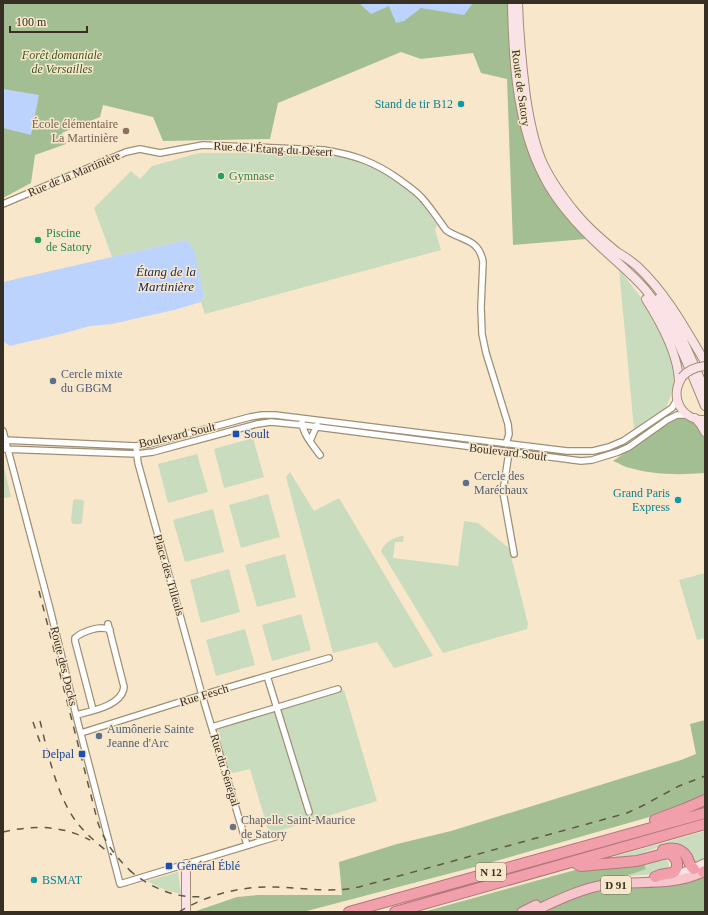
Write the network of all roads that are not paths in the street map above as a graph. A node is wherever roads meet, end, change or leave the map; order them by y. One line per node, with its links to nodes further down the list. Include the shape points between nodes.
1 (512, 3): 6 (main road, Route de Satory, via 522,116 536,161 555,196 570,216)
2 (518, 3): 5 (main road, Route de Satory, via 523,78 535,142 541,158 560,192 575,212)
3 (146, 150): 4 (street, Rue de la Martinière, via 126,152); 24 (street, Rue de l'Étang du Désert, via 160,153 203,145 324,150 358,157 393,175 413,189 446,230 470,241 482,255 482,334 508,424)
4 (3, 204)
5 (616, 250): 7 (main road, via 663,294); 10 (main road, via 655,292 669,312)
6 (618, 261): 9 (main road, via 640,289 658,319 674,355); 12 (main road, via 644,287 666,320)
7 (705, 362)
8 (705, 366): 9 (main road, bridge, via 688,371)
9 (681, 379): 11 (main road, via 676,390)
10 (705, 390)
11 (677, 400): 14 (main road, via 683,410); 24 (street, Boulevard Soult, via 672,408 662,415 623,441 609,447 593,451 567,451)
12 (705, 406)
13 (303, 418): 15 (street, Boulevard Soult); 16 (street); 20 (street, Boulevard Soult, via 262,415)
14 (698, 418): 19 (main road); 27 (street, Boulevard Soult, via 677,415 629,447 592,460)
15 (316, 419): 17 (street); 24 (street, Boulevard Soult)
16 (302, 425): 17 (street, Boulevard Soult); 22 (street); 23 (street, Boulevard Soult, via 271,422 257,424)
17 (316, 427): 22 (street); 27 (street, Boulevard Soult)
18 (3, 431): 21 (street)
19 (705, 432)
20 (183, 435): 23 (street); 25 (street, Boulevard Soult)
21 (4, 441): 25 (street, Boulevard Soult); 26 (street)
22 (310, 441): 29 (street)
23 (185, 444): 28 (street, Boulevard Soult)
24 (506, 444)
25 (136, 446): 28 (street, Place des Tilleuls)
26 (5, 449): 28 (street, Boulevard Soult); 37 (street, Route des Docks, via 50,609)
27 (509, 452): 30 (street, via 503,492)
28 (137, 454): 34 (street, Place des Tilleuls)
29 (320, 455)
30 (514, 554)
31 (329, 658): 32 (street, Rue Fesch)
32 (267, 676): 34 (street, Rue Fesch); 35 (street)
33 (338, 689): 35 (street)
34 (202, 695): 38 (street, Rue du Sénégal); 39 (street, Rue Fesch)
35 (276, 708): 38 (street); 41 (street)
36 (93, 710): 36 (street, via 119,698 124,691 109,627 88,630 75,638); 37 (street)
37 (76, 715): 39 (street, Route des Docks)
38 (212, 728): 46 (street, Rue du Sénégal)
39 (80, 732): 49 (street, Route des Docks, via 120,884)
40 (705, 800): 44 (highway, via 643,825)
41 (309, 812)
42 (705, 812): 44 (highway, N 12)
43 (705, 824): 48 (highway, N 12)
44 (634, 833): 53 (highway, N 12)
45 (275, 836): 46 (street)
46 (247, 845): 49 (street)
47 (627, 861): 48 (highway, via 581,866); 50 (highway, via 675,848 686,855 692,867); 51 (highway, via 672,854 677,862 675,871)
48 (572, 863): 54 (highway, N 12)
49 (186, 864): 52 (main road)
50 (702, 869): 51 (main road, D 91); 56 (main road, D 91, via 692,877 673,881 603,886 584,890)
51 (655, 877): 55 (main road, D 91, via 583,886)
52 (186, 912)
53 (349, 912)
54 (395, 912)
55 (522, 912)
56 (532, 912)

